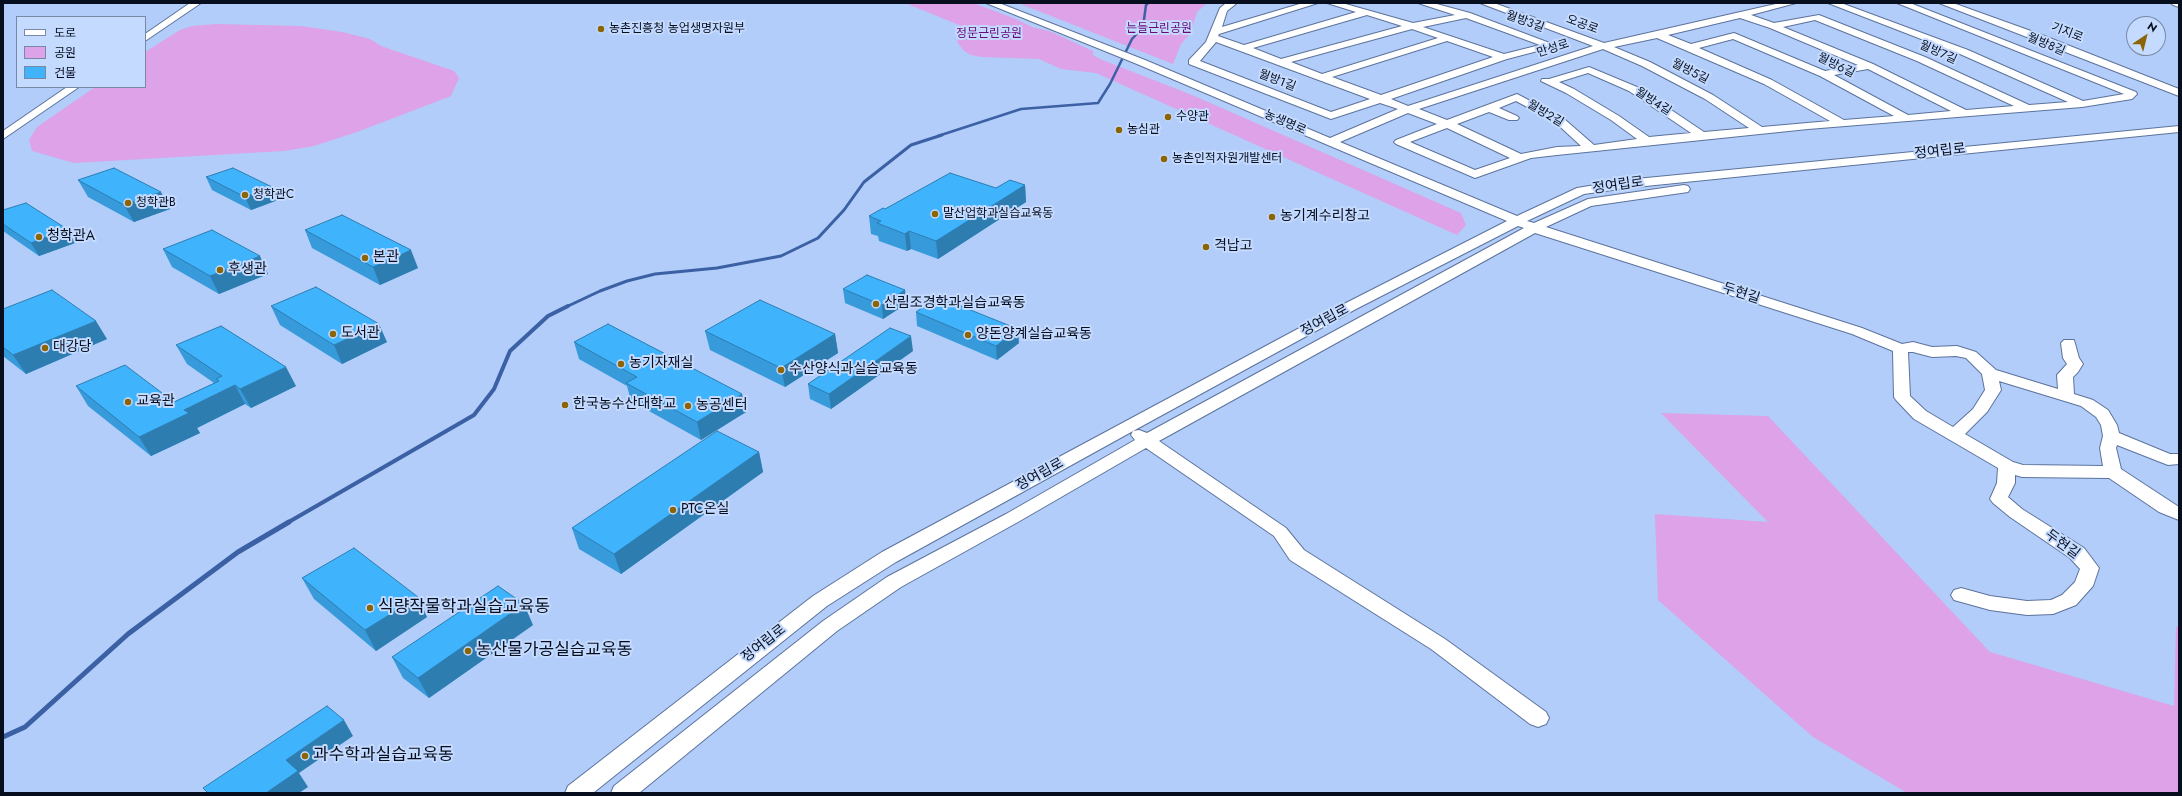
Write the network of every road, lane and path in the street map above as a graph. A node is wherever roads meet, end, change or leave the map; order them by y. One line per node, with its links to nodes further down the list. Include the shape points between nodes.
1 (182, 3): 19 (street)
2 (196, 3): 25 (street)
3 (991, 3): 63 (street, 농생명로, via 1141,62)
4 (1232, 3): 22 (street, 월방1길, via 1223,10)
5 (1313, 3): 22 (street)
6 (1332, 3): 16 (street, 월방3길)
7 (1423, 3): 17 (street, 월방3길)
8 (1791, 3): 18 (street, 만성로)
9 (1833, 3): 15 (street)
10 (1862, 3): 15 (street)
11 (1902, 3): 27 (street, 월방8길)
12 (1944, 3): 24 (street, 기지로)
13 (1958, 3): 42 (street, 기지로, via 2072,42)
14 (1487, 4): 17 (street, 월방3길); 29 (street, 오공로)
15 (1847, 7): 32 (street)
16 (1368, 12): 20 (street, 월방3길); 31 (street)
17 (1467, 15): 20 (street, 월방3길); 33 (street, 월방3길, via 1550,45)
18 (1740, 16): 21 (street, 월방7길); 23 (street, 만성로)
19 (146, 26)
20 (1412, 26): 26 (street, 월방3길); 28 (street, 월방3길)
21 (1773, 26): 34 (street, 월방7길, via 1816,17); 36 (street, 월방7길)
22 (1214, 34): 31 (street, 월방1길); 46 (street, 월방1길, via 1211,43 1193,62 1331,116)
23 (1658, 35): 29 (street, 만성로); 30 (street)
24 (2039, 36): 27 (street); 45 (street, 기지로)
25 (146, 37)
26 (1447, 38): 33 (street, 월방3길); 40 (street)
27 (2007, 42): 47 (street, 월방8길, via 2132,94 2128,97)
28 (1348, 43): 35 (street, 월방1길)
29 (1603, 46): 37 (street, 만성로); 58 (street, 월방5길, via 1646,64 1709,97)
30 (1690, 46): 38 (street, 월방6길, via 1734,36); 54 (street, via 1768,82)
31 (1244, 48): 35 (street, 월방1길)
32 (1964, 52): 34 (street); 47 (street)
33 (1503, 57): 39 (street, 월방3길)
34 (1921, 59): 50 (street, 월방7길)
35 (1281, 62): 40 (street, 월방1길)
36 (1869, 66): 38 (street); 51 (street, 월방7길)
37 (1525, 72): 41 (street); 49 (street, 만성로)
38 (1824, 74): 53 (street, 월방6길)
39 (1448, 76): 46 (street, 월방1길)
40 (1323, 77): 46 (street, 월방1길)
41 (1549, 82): 60 (street, 월방4길, via 1589,70 1633,89); 62 (street, via 1570,91 1615,118)
42 (2179, 86)
43 (56, 88): 55 (street)
44 (73, 88): 59 (street)
45 (2179, 93)
46 (1382, 99): 49 (street, 월방1길)
47 (2082, 104): 50 (street, 월방8길)
48 (1490, 108): 52 (street); 56 (street, 월방2길); 64 (street, 월방2길, via 1517,97 1559,120)
49 (1410, 109): 56 (street); 63 (street, 만성로)
50 (2029, 109): 51 (street, 월방7길)
51 (1964, 113): 53 (street, 월방7길)
52 (1513, 118)
53 (1906, 118): 54 (street)
54 (1842, 123): 58 (street)
55 (3, 124)
56 (1448, 124): 65 (street); 65 (street, 월방2길, via 1400,142 1475,174)
57 (2179, 130): 66 (street, 정여립로, via 1626,184 1581,191)
58 (1761, 131): 60 (street)
59 (3, 136)
60 (1702, 136): 62 (street, 월방4길)
61 (2179, 140): 67 (street, 정여립로, via 1657,192 1588,203)
62 (1647, 141): 64 (street, 월방4길)
63 (1329, 142): 66 (street, 농생명로)
64 (1591, 149): 65 (street, 월방2길)
65 (1520, 158)
66 (1516, 220): 67 (street, 농생명로); 73 (street, 정여립로)
67 (1534, 228): 68 (street, 농생명로); 76 (street, 정여립로)
68 (1580, 242): 70 (street, 두현길, via 1850,329)
69 (2068, 343): 72 (street, via 2075,364 2065,375)
70 (1900, 348): 71 (street, 두현길, via 1913,347 1932,352 1957,351 1971,355); 74 (street, via 1902,397 1920,415)
71 (1990, 373): 72 (street, 두현길); 74 (street, via 1993,390 1979,412)
72 (2066, 396): 75 (street, 두현길, via 2087,403 2102,414 2109,425)
73 (1128, 427): 76 (street); 80 (street, 정여립로)
74 (1956, 434): 78 (street)
75 (2111, 436): 77 (street, via 2168,460); 79 (street, 두현길, via 2108,448)
76 (1146, 440): 82 (street, 정여립로); 84 (street, via 1280,532 1297,555 1438,644)
77 (2179, 459)
78 (2007, 466): 79 (street, via 2022,471); 83 (street, 두현길, via 2006,483 2000,499 2016,513 2076,553 2090,568 2088,574 2083,586 2069,600 2053,607 2027,608 1990,603)
79 (2113, 472): 81 (street, via 2165,508)
80 (987, 504): 82 (street); 85 (street, 정여립로, via 889,557 820,601)
81 (2179, 514)
82 (1007, 521): 86 (street, 정여립로, via 894,582 830,626)
83 (1961, 594)
84 (1538, 718)
85 (576, 793)
86 (622, 793)

